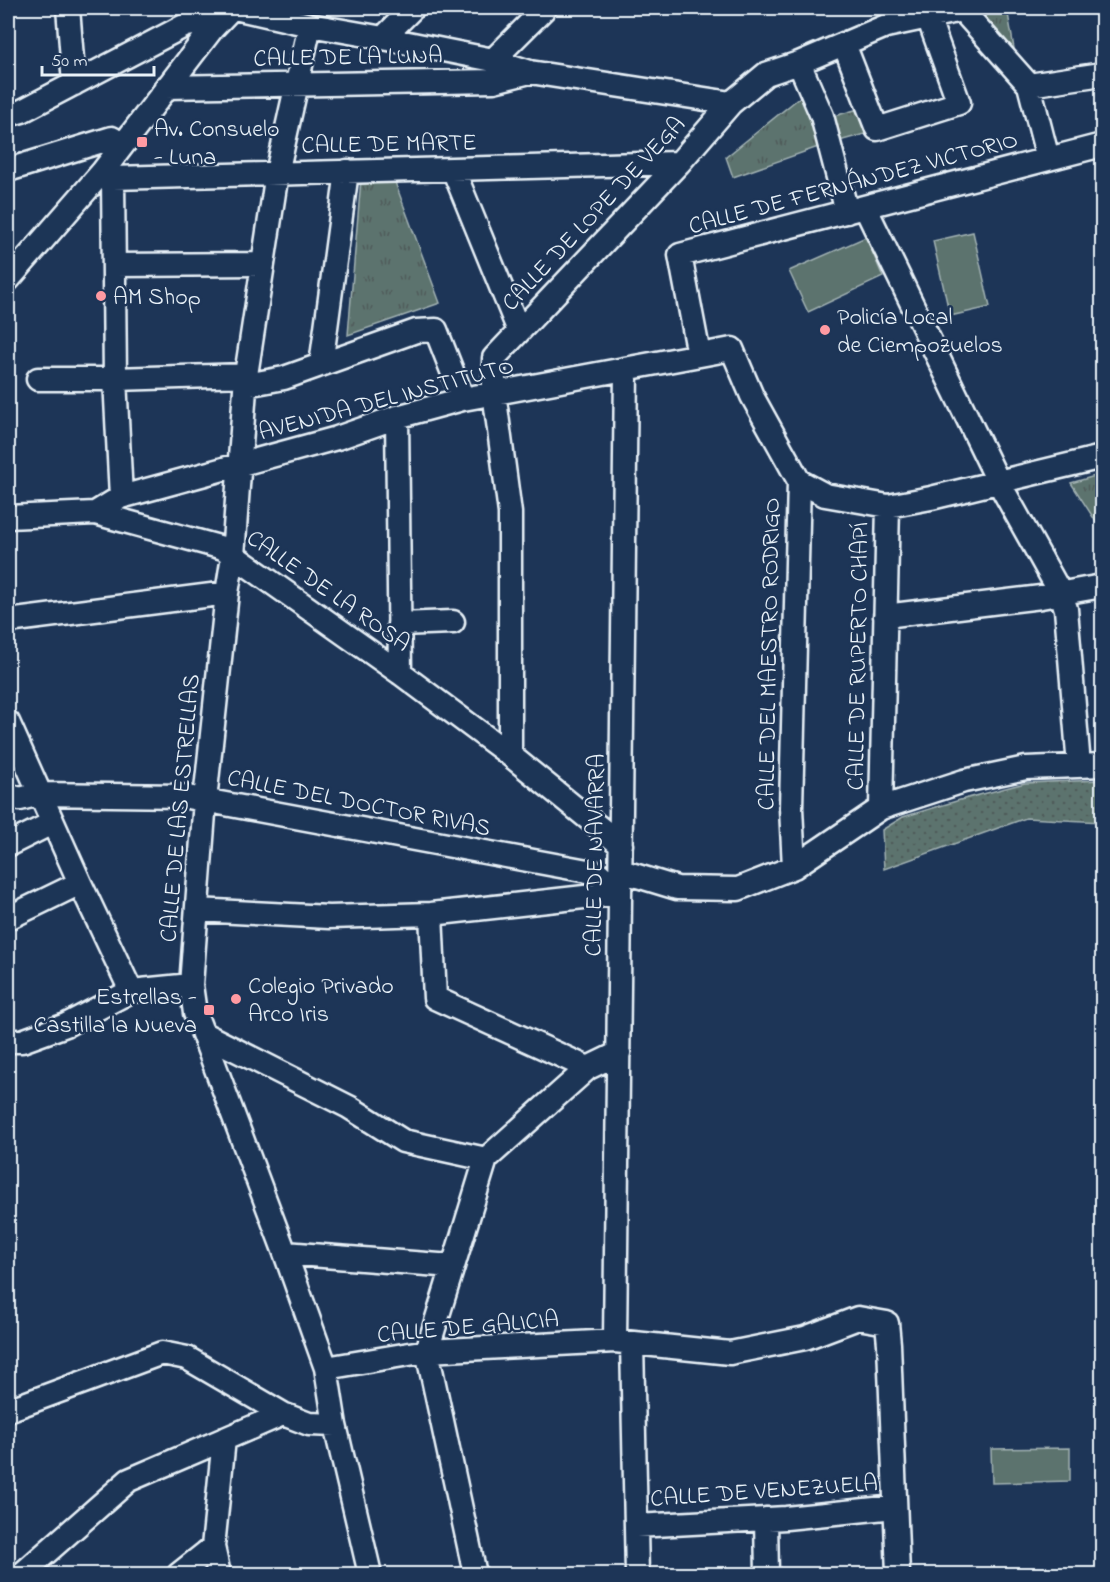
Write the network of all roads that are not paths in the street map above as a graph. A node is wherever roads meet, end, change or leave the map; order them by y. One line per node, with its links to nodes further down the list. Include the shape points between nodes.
1 (68, 8): 16 (street)
2 (233, 8): 8 (street); 9 (street)
3 (413, 8): 10 (street)
4 (545, 8): 12 (street)
5 (966, 9): 7 (street, CALLE DE LOPE DE VEGA); 18 (street)
6 (883, 17): 7 (street, CALLE DE LOPE DE VEGA); 11 (street, CALLE DE LOPE DE VEGA)
7 (927, 17): 11 (street, via 959,104 877,129)
8 (310, 25): 10 (street); 17 (street, CALLE DE LAS ESTRELLAS)
9 (212, 29): 16 (street, via 201,23 186,25); 19 (street)
10 (383, 38): 12 (street)
11 (844, 44): 13 (street, CALLE DE LOPE DE VEGA)
12 (493, 60): 14 (street)
13 (799, 63): 20 (street, CALLE DE LOPE DE VEGA, via 766,74); 31 (street)
14 (530, 72): 17 (street, CALLE DE LA LUNA, via 494,81); 20 (street)
15 (1102, 74): 18 (street)
16 (74, 84): 21 (street)
17 (296, 84): 19 (street, CALLE DE LA LUNA); 29 (street, CALLE DE LAS ESTRELLAS)
18 (1029, 85): 24 (street)
19 (166, 87): 22 (street)
20 (731, 103): 25 (street, CALLE DE LOPE DE VEGA)
21 (8, 115)
22 (122, 145): 27 (street, via 112,138); 30 (street)
23 (1102, 145): 24 (street, CALLE DE FERNÁNDEZ VICTORIO)
24 (1048, 159): 31 (street, CALLE DE FERNÁNDEZ VICTORIO)
25 (679, 163): 26 (street, CALLE DE MARTE); 35 (street, CALLE DE LOPE DE VEGA)
26 (453, 169): 28 (street, CALLE DE MARTE); 35 (street)
27 (8, 170)
28 (347, 171): 29 (street, CALLE DE MARTE); 38 (street)
29 (276, 173): 30 (street, CALLE DE MARTE); 32 (street, CALLE DE LAS ESTRELLAS)
30 (108, 174): 33 (street); 34 (street)
31 (856, 210): 37 (street, CALLE DE FERNÁNDEZ VICTORIO, via 680,255); 49 (street)
32 (263, 264): 33 (street); 42 (street, CALLE DE LAS ESTRELLAS)
33 (114, 265): 41 (street)
34 (8, 280)
35 (519, 331): 43 (street, CALLE DE LOPE DE VEGA, via 494,358)
36 (732, 349): 37 (street, AVENIDA DEL INSTITUTO); 48 (street, CALLE DEL MAESTRO RODRIGO, via 752,396)
37 (699, 355): 39 (street, AVENIDA DEL INSTITUTO)
38 (321, 365): 42 (street, via 284,378); 44 (street, via 416,331 436,330)
39 (626, 369): 43 (street, AVENIDA DEL INSTITUTO); 73 (street, CALLE DE NAVARRA)
40 (38, 379): 41 (street)
41 (115, 379): 42 (street); 50 (street)
42 (246, 380): 47 (street, CALLE DE LAS ESTRELLAS)
43 (494, 392): 44 (street, AVENIDA DEL INSTITUTO); 64 (street, via 510,513)
44 (463, 399): 45 (street, AVENIDA DEL INSTITUTO)
45 (397, 417): 47 (street, AVENIDA DEL INSTITUTO); 61 (street)
46 (1102, 457): 49 (street)
47 (240, 465): 50 (street, AVENIDA DEL INSTITUTO); 54 (street, CALLE DE LAS ESTRELLAS)
48 (799, 481): 51 (street, via 825,495); 75 (street, CALLE DEL MAESTRO RODRIGO, via 791,808)
49 (998, 481): 51 (street); 57 (street)
50 (120, 497): 52 (street, AVENIDA DEL INSTITUTO)
51 (888, 506): 58 (street, CALLE DE RUPERTO CHAPÍ)
52 (95, 513): 53 (street); 54 (street, CALLE DE LA ROSA, via 223,548)
53 (8, 517)
54 (233, 556): 56 (street, CALLE DE LAS ESTRELLAS); 62 (street, CALLE DE LA ROSA)
55 (1102, 586): 57 (street)
56 (227, 593): 59 (street); 69 (street, CALLE DE LAS ESTRELLAS)
57 (1061, 594): 58 (street); 66 (street, via 1066,609)
58 (885, 616): 70 (street, CALLE DE RUPERTO CHAPÍ)
59 (8, 621)
60 (453, 622): 61 (street)
61 (399, 624): 62 (street)
62 (400, 673): 64 (street, CALLE DE LA ROSA)
63 (8, 722): 67 (street)
64 (510, 755): 73 (street, CALLE DE LA ROSA)
65 (1102, 765): 66 (street)
66 (1079, 766): 70 (street, via 1026,768 964,781)
67 (40, 794): 68 (street, CALLE DEL DOCTOR RIVAS, via 20,799); 69 (street, CALLE DEL DOCTOR RIVAS, via 182,796); 71 (street)
68 (8, 795)
69 (205, 800): 74 (street, CALLE DEL DOCTOR RIVAS); 79 (street, CALLE DE LAS ESTRELLAS)
70 (881, 808): 75 (street)
71 (52, 823): 72 (street); 77 (street)
72 (8, 845)
73 (621, 845): 76 (street, CALLE DE NAVARRA)
74 (550, 865): 76 (street, CALLE DEL DOCTOR RIVAS, via 598,873); 78 (street)
75 (794, 867): 76 (street, via 738,889)
76 (621, 882): 78 (street); 86 (street, CALLE DE NAVARRA)
77 (80, 883): 81 (street); 83 (street)
78 (548, 901): 80 (street)
79 (197, 910): 80 (street, via 329,916); 82 (street, CALLE DE LAS ESTRELLAS)
80 (431, 914): 87 (street, via 435,998)
81 (8, 918)
82 (191, 985): 83 (street); 84 (street, CALLE DE LAS ESTRELLAS, via 195,1013)
83 (131, 991): 85 (street, via 66,1025 22,1041)
84 (204, 1034): 88 (street, via 349,1107 404,1141); 89 (street, CALLE DE LAS ESTRELLAS)
85 (8, 1041)
86 (619, 1053): 87 (street); 91 (street, CALLE DE NAVARRA)
87 (588, 1068): 88 (street)
88 (486, 1159): 90 (street)
89 (285, 1252): 90 (street); 93 (street, CALLE DE LAS ESTRELLAS)
90 (452, 1266): 92 (street)
91 (624, 1342): 92 (street, CALLE DE GALICIA); 98 (street, CALLE DE GALICIA, via 730,1353 805,1338 858,1318 887,1323); 100 (street, CALLE DE NAVARRA)
92 (427, 1351): 93 (street, CALLE DE GALICIA); 106 (street)
93 (326, 1368): 96 (street, CALLE DE LAS ESTRELLAS)
94 (8, 1410): 95 (street, via 162,1353 187,1358)
95 (283, 1414): 96 (street, via 309,1425); 97 (street)
96 (335, 1425): 105 (street, CALLE DE LAS ESTRELLAS)
97 (224, 1439): 101 (street); 102 (street, via 129,1480)
98 (895, 1508): 99 (street, CALLE DE VENEZUELA); 109 (street)
99 (766, 1519): 100 (street, CALLE DE VENEZUELA); 108 (street)
100 (636, 1526): 107 (street, CALLE DE NAVARRA)
101 (213, 1547): 103 (street); 104 (street)
102 (22, 1575)
103 (179, 1575)
104 (219, 1575)
105 (370, 1575)
106 (476, 1575)
107 (637, 1575)
108 (767, 1575)
109 (898, 1575)

